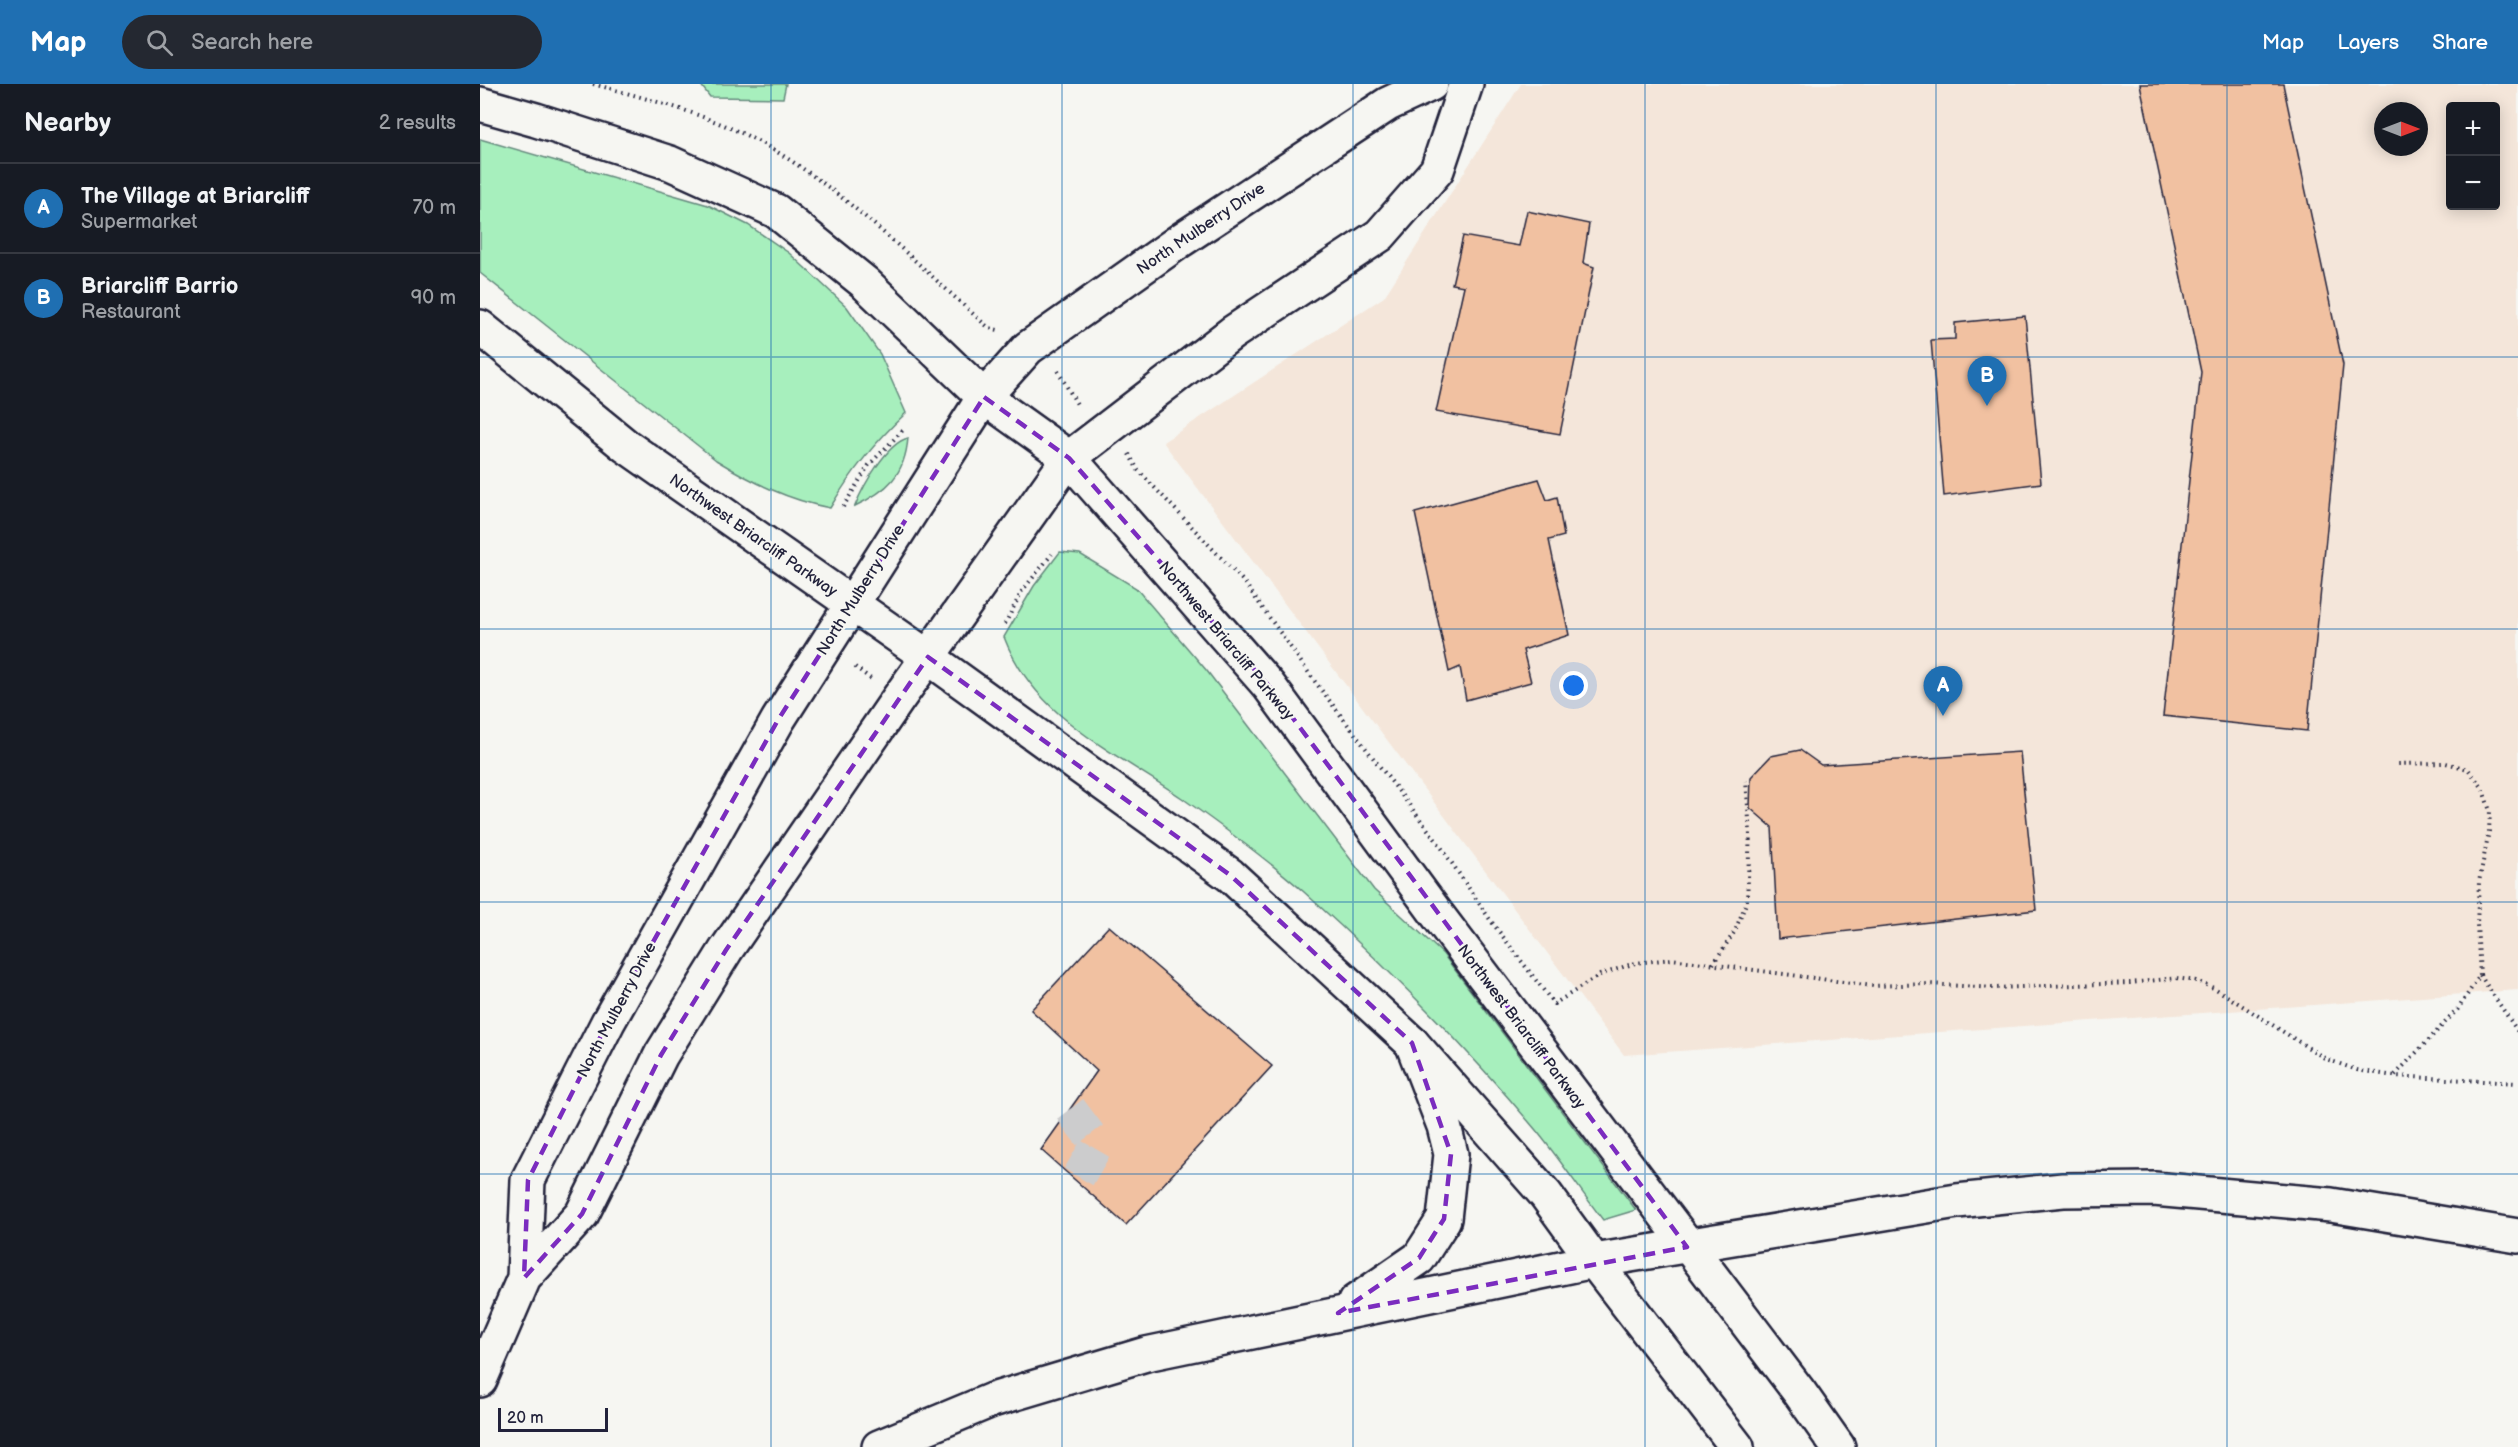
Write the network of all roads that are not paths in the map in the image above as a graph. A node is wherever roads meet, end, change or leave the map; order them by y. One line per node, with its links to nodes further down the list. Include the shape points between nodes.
1 (1431, 84): 5 (main road, North Mulberry Drive, via 1388,104 1181,240 1028,348)
2 (1466, 84): 6 (main road, North Mulberry Drive, via 1437,170 1380,235 1232,333)
3 (480, 104): 5 (main road, Northwest Briarcliff Parkway, via 670,163 776,211 864,282)
4 (480, 327): 7 (main road, Northwest Briarcliff Parkway, via 627,446)
5 (984, 397): 6 (main road, Northwest Briarcliff Parkway); 7 (main road, North Mulberry Drive)
6 (1069, 458): 8 (main road, North Mulberry Drive); 11 (main road, Northwest Briarcliff Parkway, via 1269,686)
7 (852, 605): 8 (main road, Northwest Briarcliff Parkway); 13 (main road, North Mulberry Drive, via 778,720 608,1022 528,1180)
8 (928, 657): 9 (main road, Northwest Briarcliff Parkway, via 1230,875); 13 (main road, North Mulberry Drive, via 726,950 661,1055 582,1214)
9 (1412, 1043): 12 (main road, Northwest Briarcliff Parkway, via 1546,1195); 14 (main road, via 1451,1155 1444,1219 1419,1258)
10 (2518, 1236): 11 (main road, via 2331,1205 2154,1189 2097,1189 1957,1201)
11 (1687, 1247): 12 (main road); 18 (main road, Northwest Briarcliff Parkway)
12 (1594, 1261): 14 (main road); 17 (main road, Northwest Briarcliff Parkway)
13 (524, 1278): 15 (main road, North Mulberry Drive)
14 (1338, 1312): 16 (main road, via 1146,1354 992,1400)
15 (480, 1380)
16 (879, 1447)
17 (1737, 1447)
18 (1838, 1447)

